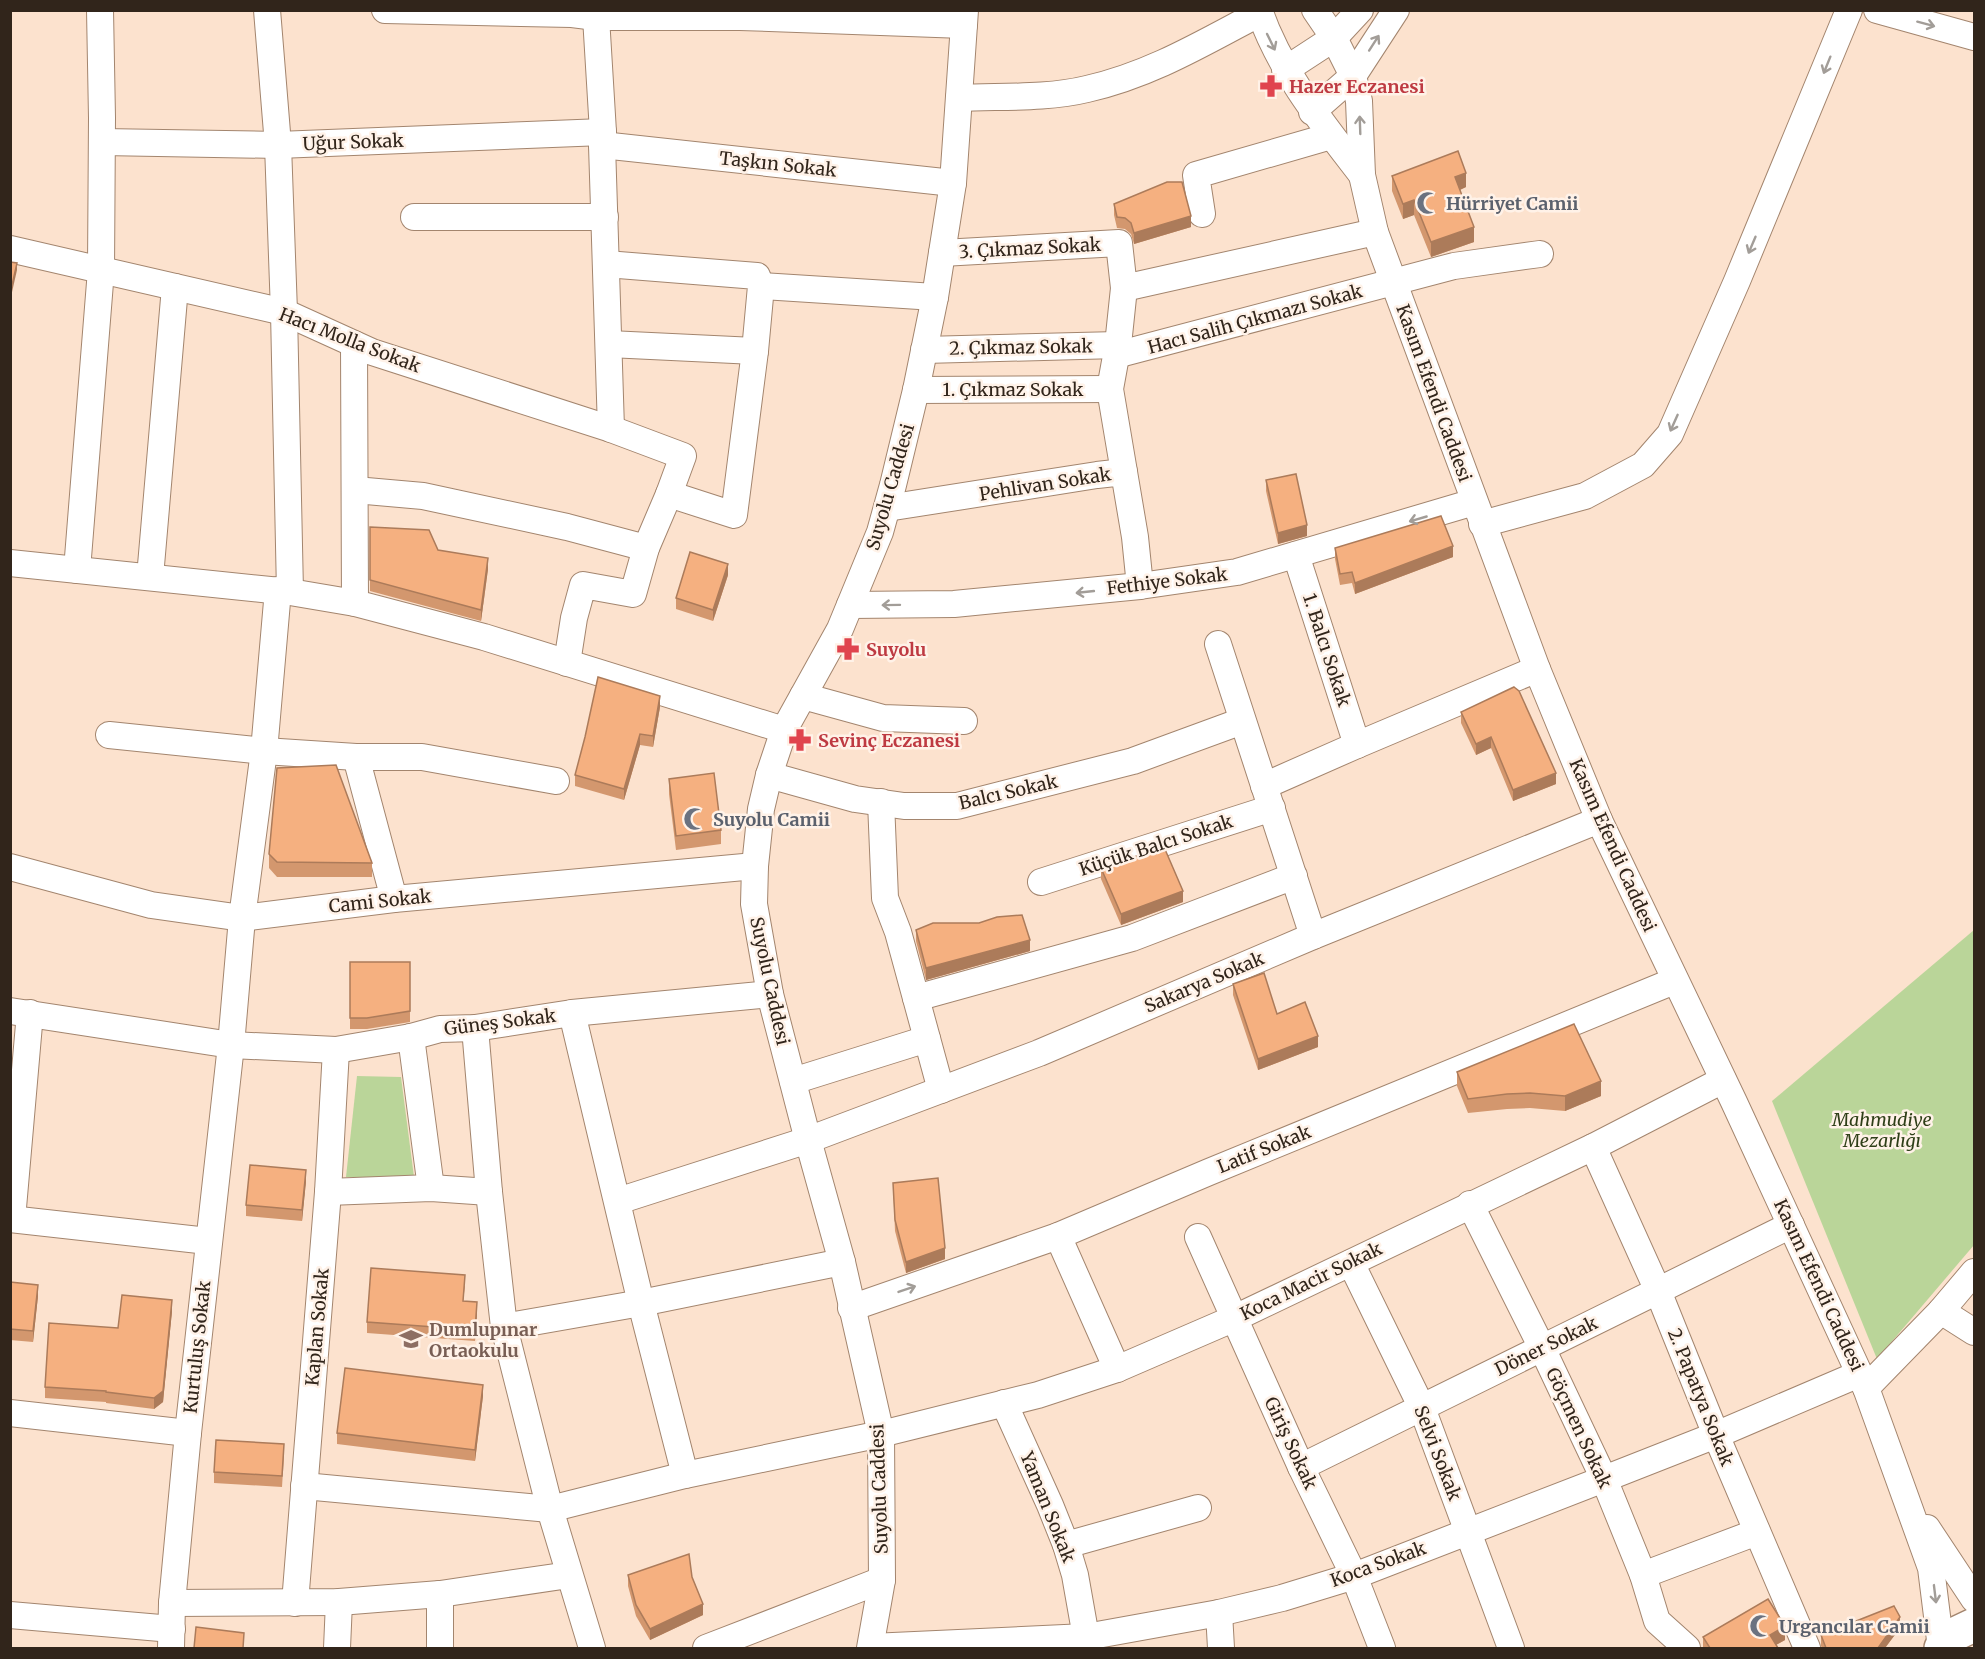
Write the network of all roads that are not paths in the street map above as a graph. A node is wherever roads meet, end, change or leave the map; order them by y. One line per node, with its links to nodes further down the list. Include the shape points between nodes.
1 (100, 10): 22 (street)
2 (267, 10): 23 (street, Kurtuluş Sokak)
3 (385, 10): 9 (street)
4 (1315, 10): 15 (street, Kasım Efendi Caddesi)
5 (1360, 10): 15 (street)
6 (1396, 10): 17 (street, one-way to 6)
7 (1849, 10): 53 (street, Fethiye Sokak, one-way to 53, via 1670,434 1643,465 1585,496)
8 (1877, 10): 14 (street, one-way to 14)
9 (436, 12): 11 (street)
10 (1259, 12): 16 (street, Kasım Efendi Caddesi, one-way to 16); 18 (street, via 1140,74 1086,90)
11 (580, 14): 12 (street); 21 (street)
12 (740, 14): 13 (street)
13 (965, 18): 18 (street, Suyolu Caddesi)
14 (1974, 37)
15 (1334, 38): 16 (street); 17 (street, Kasım Efendi Caddesi)
16 (1286, 70): 19 (street, Kasım Efendi Caddesi)
17 (1353, 76): 19 (street); 24 (street, Kasım Efendi Caddesi, one-way to 17, via 1359,101)
18 (959, 98): 25 (street, Suyolu Caddesi)
19 (1312, 112): 20 (street, Kasım Efendi Caddesi)
20 (1331, 136): 24 (street, Kasım Efendi Caddesi); 26 (street, via 1196,175)
21 (603, 139): 23 (street, Uğur Sokak); 25 (street, Taşkın Sokak); 28 (street)
22 (102, 142): 23 (street, Uğur Sokak); 34 (street)
23 (278, 145): 40 (street, Kurtuluş Sokak)
24 (1362, 175): 29 (street, Kasım Efendi Caddesi)
25 (953, 183): 31 (street, Suyolu Caddesi)
26 (1202, 214)
27 (414, 217): 28 (street)
28 (605, 217): 33 (street)
29 (1375, 232): 35 (street, Kasım Efendi Caddesi); 38 (street)
30 (10, 249): 34 (street, Hacı Molla Sokak)
31 (942, 253): 38 (street, 3. Çıkmaz Sokak, via 1119,243); 39 (street, Suyolu Caddesi)
32 (1540, 254): 35 (street, Hacı Salih Çıkmazı Sokak, via 1454,266)
33 (606, 264): 37 (street, via 757,276); 42 (street)
34 (101, 270): 36 (street, Hacı Molla Sokak); 57 (street)
35 (1394, 282): 44 (street, Hacı Salih Çıkmazı Sokak); 53 (street, Kasım Efendi Caddesi)
36 (175, 286): 40 (street, Hacı Molla Sokak); 58 (street)
37 (761, 286): 39 (street); 45 (street)
38 (1124, 288): 44 (street)
39 (935, 297): 43 (street, Suyolu Caddesi)
40 (284, 312): 41 (street, Hacı Molla Sokak); 60 (street, Kurtuluş Sokak)
41 (354, 344): 48 (street, Hacı Molla Sokak); 50 (street)
42 (609, 344): 45 (street); 48 (street)
43 (924, 350): 44 (street, 2. Çıkmaz Sokak); 47 (street, Suyolu Caddesi)
44 (1117, 350): 46 (street)
45 (755, 351): 51 (street, via 734,515)
46 (1110, 389): 47 (street, 1. Çıkmaz Sokak); 49 (street)
47 (916, 390): 52 (street, Suyolu Caddesi)
48 (611, 429): 51 (street, Hacı Molla Sokak, via 682,456)
49 (1124, 472): 52 (street, Pehlivan Sokak); 59 (street, Pehlivan Sokak)
50 (355, 490): 54 (street, via 423,496); 61 (street)
51 (669, 494): 54 (street)
52 (887, 508): 62 (street, Suyolu Caddesi)
53 (1478, 513): 55 (street, Fethiye Sokak, one-way to 55); 65 (street, Kasım Efendi Caddesi)
54 (646, 548): 64 (street, via 633,594 583,585)
55 (1296, 555): 59 (street, Fethiye Sokak, via 1237,572); 71 (street, 1. Balcı Sokak)
56 (12, 568): 57 (street)
57 (77, 570): 58 (street)
58 (150, 577): 60 (street)
59 (1140, 586): 62 (street, Fethiye Sokak, one-way to 62, via 954,604)
60 (284, 591): 61 (street); 72 (street, Kurtuluş Sokak)
61 (355, 603): 64 (street)
62 (850, 605): 66 (street, Suyolu Caddesi)
63 (1218, 644): 68 (street)
64 (567, 663): 69 (street)
65 (1537, 669): 71 (street); 78 (street, Kasım Efendi Caddesi)
66 (803, 696): 67 (street, via 883,718); 69 (street, Suyolu Caddesi)
67 (964, 721)
68 (1242, 721): 76 (street); 77 (street, Balcı Sokak, via 1133,760 957,806)
69 (784, 730): 74 (street, Suyolu Caddesi)
70 (110, 735): 72 (street)
71 (1357, 745): 76 (street)
72 (264, 751): 73 (street); 84 (street, Kurtuluş Sokak)
73 (356, 757): 75 (street, via 422,757); 83 (street)
74 (769, 775): 77 (street, Balcı Sokak, via 855,799); 79 (street, Suyolu Caddesi)
75 (556, 781)
76 (1268, 797): 81 (street); 82 (street, Küçük Balcı Sokak)
77 (881, 802): 88 (street, via 885,898)
78 (1599, 820): 85 (street, Sakarya Sokak); 86 (street, Kasım Efendi Caddesi)
79 (755, 866): 83 (street, Cami Sokak); 87 (street, Suyolu Caddesi, via 754,904)
80 (10, 867): 84 (street, Cami Sokak, via 152,905)
81 (1294, 876): 85 (street); 88 (street, via 1132,938)
82 (1041, 882)
83 (394, 899): 84 (street, Cami Sokak)
84 (242, 918): 94 (street, Kurtuluş Sokak)
85 (1313, 936): 98 (street, Sakarya Sokak, via 1039,1053)
86 (1674, 981): 96 (street, Kasım Efendi Caddesi); 108 (street, Latif Sokak)
87 (770, 994): 90 (street, Güneş Sokak); 97 (street, Suyolu Caddesi)
88 (916, 998): 93 (street)
89 (20, 1012): 94 (street, Güneş Sokak); 106 (street)
90 (572, 1014): 91 (street, Güneş Sokak); 104 (street)
91 (475, 1028): 92 (street, Güneş Sokak, via 440,1029); 103 (street)
92 (411, 1037): 95 (street, Güneş Sokak); 101 (street)
93 (927, 1039): 97 (street); 98 (street)
94 (231, 1045): 95 (street, Güneş Sokak); 110 (street, Kurtuluş Sokak)
95 (336, 1050): 102 (street, Kaplan Sokak)
96 (1723, 1080): 100 (street, Koca Macir Sokak); 107 (street, Kasım Efendi Caddesi)
97 (793, 1081): 99 (street, Suyolu Caddesi)
98 (942, 1089): 99 (street, Sakarya Sokak)
99 (808, 1140): 104 (street, Sakarya Sokak); 111 (street, Suyolu Caddesi)
100 (1593, 1147): 105 (street, Koca Macir Sokak); 114 (street, 2. Papatya Sokak)
101 (431, 1188): 102 (street); 103 (street)
102 (328, 1192): 133 (street, Kaplan Sokak)
103 (489, 1192): 119 (street)
104 (618, 1201): 115 (street)
105 (1470, 1204): 112 (street, Koca Macir Sokak); 121 (street, Göçmen Sokak)
106 (11, 1219): 110 (street)
107 (1791, 1225): 114 (street, Döner Sokak); 123 (street, Kasım Efendi Caddesi)
108 (1058, 1236): 116 (street, Latif Sokak, one-way to 108); 122 (street)
109 (1198, 1237): 118 (street, Giriş Sokak)
110 (208, 1241): 127 (street, Kurtuluş Sokak)
111 (842, 1262): 115 (street); 116 (street, Suyolu Caddesi)
112 (1351, 1263): 118 (street, Koca Macir Sokak); 125 (street, Selvi Sokak)
113 (1974, 1272): 117 (street)
114 (1658, 1291): 121 (street, Döner Sokak); 129 (street, 2. Papatya Sokak)
115 (641, 1304): 119 (street); 131 (street)
116 (851, 1308): 128 (street, Suyolu Caddesi)
117 (1941, 1311): 120 (street); 123 (street)
118 (1234, 1318): 122 (street, Koca Macir Sokak); 130 (street, Giriş Sokak)
119 (504, 1327): 136 (street)
120 (1974, 1332)
121 (1542, 1348): 125 (street, Döner Sokak); 132 (street, Göçmen Sokak)
122 (1117, 1369): 124 (street, Koca Macir Sokak)
123 (1862, 1381): 129 (street, Koca Sokak); 134 (street, Kasım Efendi Caddesi)
124 (1005, 1403): 128 (street, Koca Macir Sokak); 139 (street, Yaman Sokak)
125 (1422, 1408): 130 (street, Döner Sokak); 137 (street, Selvi Sokak)
126 (10, 1413): 127 (street)
127 (188, 1432): 148 (street, Kurtuluş Sokak)
128 (881, 1434): 131 (street, Koca Macir Sokak); 143 (street, Suyolu Caddesi)
129 (1716, 1435): 132 (street, Koca Sokak); 138 (street, 2. Papatya Sokak)
130 (1301, 1467): 141 (street, Giriş Sokak)
131 (685, 1475): 136 (street, Koca Macir Sokak)
132 (1604, 1479): 137 (street, Koca Sokak); 142 (street, Göçmen Sokak)
133 (304, 1486): 136 (street, Koca Macir Sokak); 147 (street, Kaplan Sokak)
134 (1907, 1498): 145 (street, Kasım Efendi Caddesi); 164 (street, Kasım Efendi Caddesi, one-way to 164, via 1931,1568)
135 (1198, 1508): 139 (street)
136 (550, 1509): 140 (street)
137 (1468, 1530): 141 (street, Koca Sokak); 161 (street, Selvi Sokak)
138 (1757, 1532): 142 (street); 163 (street, 2. Papatya Sokak)
139 (1066, 1545): 153 (street, Yaman Sokak, via 1075,1575)
140 (569, 1575): 144 (street); 156 (street)
141 (1354, 1575): 149 (street, Koca Sokak); 160 (street, Giriş Sokak)
142 (1643, 1575): 162 (street, Göçmen Sokak, via 1657,1621)
143 (882, 1580): 157 (street); 158 (street, Suyolu Caddesi)
144 (440, 1594): 146 (street); 155 (street)
145 (1974, 1599)
146 (339, 1602): 147 (street); 154 (street)
147 (295, 1603): 148 (street)
148 (172, 1604): 152 (street, Kurtuluş Sokak)
149 (1219, 1613): 153 (street, Koca Sokak); 159 (street)
150 (10, 1615): 152 (street)
151 (1974, 1625): 164 (main road)
152 (171, 1639)
153 (1082, 1643): 158 (street, Koca Sokak)
154 (337, 1648)
155 (440, 1648)
156 (592, 1648)
157 (706, 1648)
158 (870, 1648)
159 (1221, 1648)
160 (1382, 1648)
161 (1511, 1648)
162 (1687, 1648)
163 (1807, 1648)
164 (1941, 1648)

